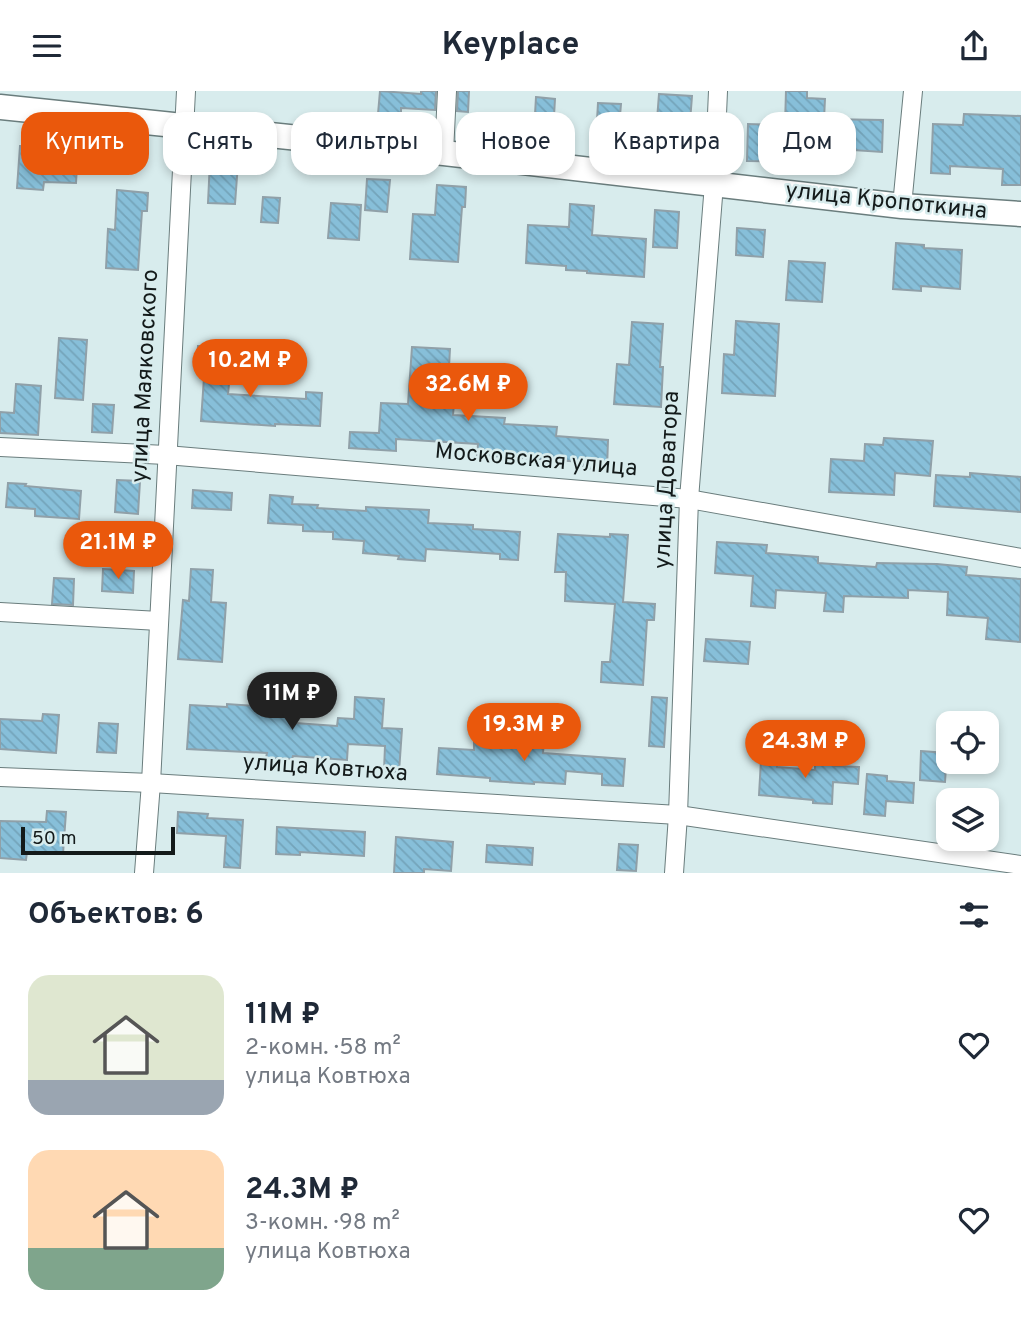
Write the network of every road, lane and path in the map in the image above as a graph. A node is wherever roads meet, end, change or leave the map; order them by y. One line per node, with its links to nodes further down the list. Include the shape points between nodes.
1 (186, 91): 6 (street, улица Маяковского)
2 (447, 91): 9 (street)
3 (718, 91): 11 (street, улица Доватора)
4 (913, 91): 12 (street)
5 (0, 107): 7 (main road, улица Кропоткина)
6 (185, 112)
7 (163, 123)
8 (277, 135): 9 (main road, улица Кропоткина)
9 (444, 153): 11 (main road, улица Кропоткина)
10 (181, 175): 15 (street, улица Маяковского)
11 (714, 184): 12 (main road, улица Кропоткина); 16 (street, улица Доватора)
12 (902, 206): 13 (main road, улица Кропоткина)
13 (1021, 214)
14 (0, 447): 15 (street, Московская улица)
15 (166, 455): 16 (street, Московская улица); 19 (street, улица Маяковского)
16 (689, 499): 17 (street, Московская улица); 22 (street, улица Доватора)
17 (1021, 558)
18 (0, 612): 19 (street)
19 (159, 621): 21 (street, улица Маяковского)
20 (0, 777): 21 (street, улица Ковтюха)
21 (151, 783): 22 (street, улица Ковтюха); 24 (street, улица Маяковского)
22 (678, 815): 23 (street, улица Ковтюха); 25 (street, улица Доватора)
23 (1021, 865)
24 (144, 873)
25 (674, 873)

